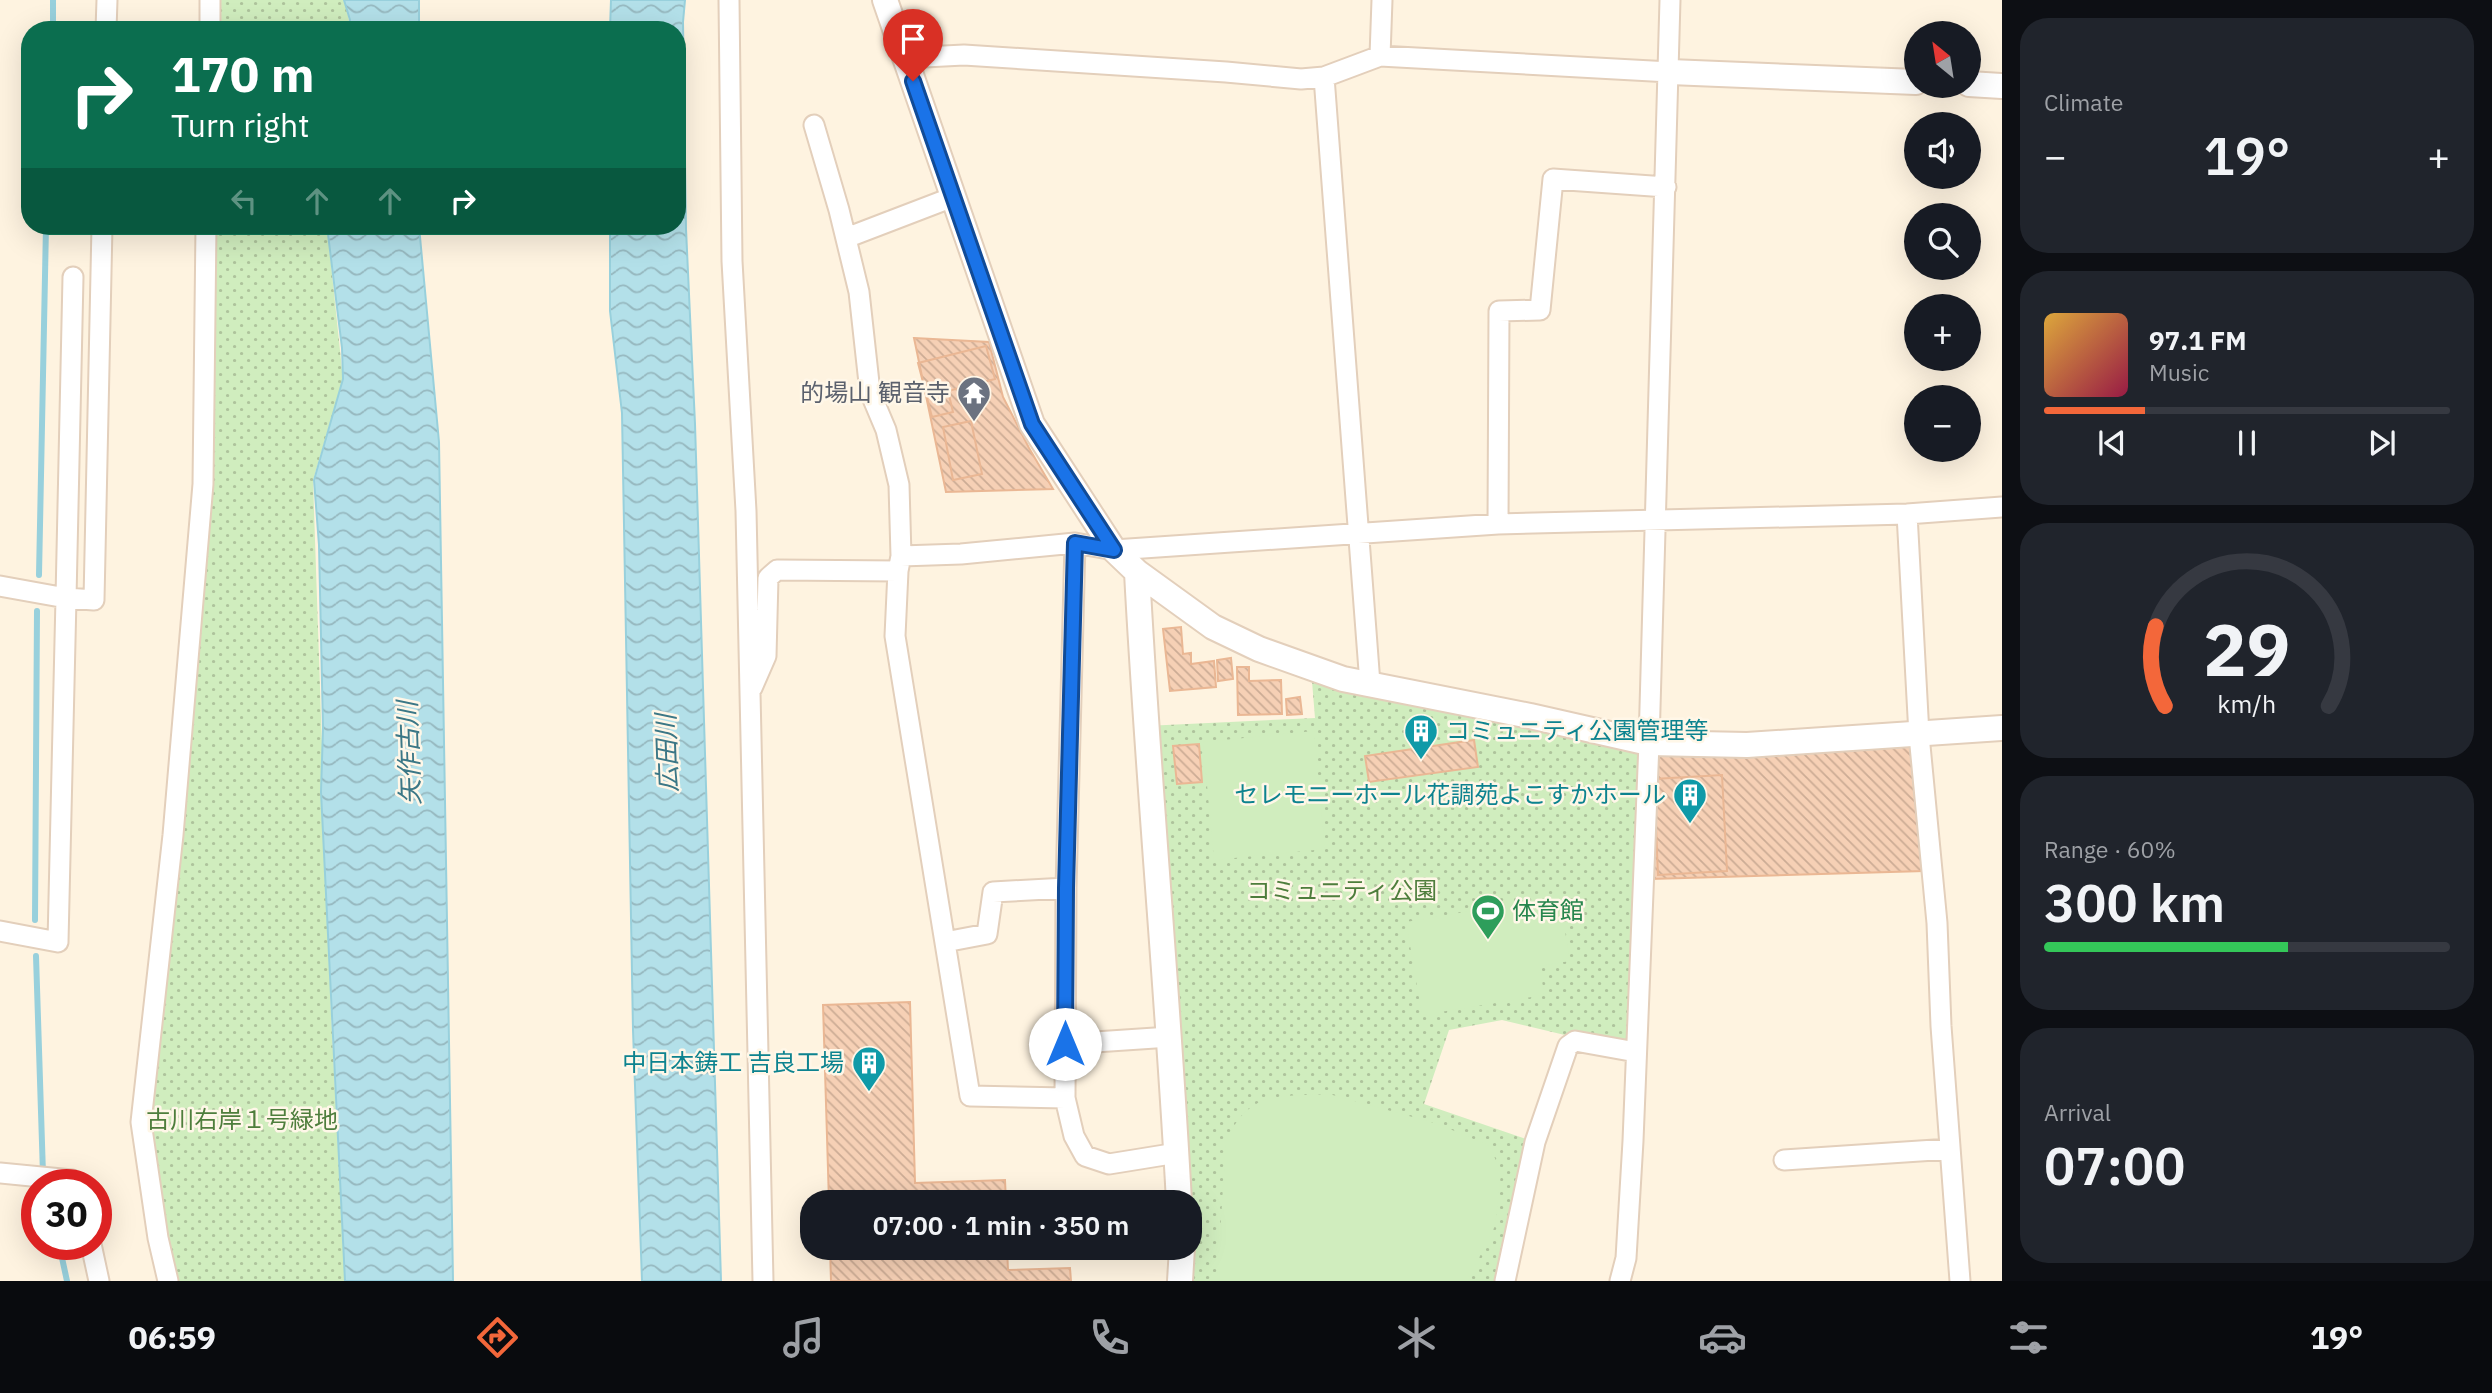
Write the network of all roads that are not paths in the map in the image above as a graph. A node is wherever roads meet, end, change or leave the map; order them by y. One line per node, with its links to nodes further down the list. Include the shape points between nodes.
1 (107, 0): 7 (street)
2 (210, 0): 8 (street)
3 (729, 0): 35 (street, via 732,261 746,511)
4 (885, 0): 10 (street)
5 (1382, 0): 9 (street)
6 (1670, 0): 11 (street)
7 (106, 21)
8 (210, 21)
9 (1380, 55): 11 (street); 12 (street)
10 (905, 58): 12 (street, via 964,55); 18 (street)
11 (1670, 72): 13 (street); 17 (street)
12 (1324, 77): 27 (street)
13 (1904, 82)
14 (1981, 85): 15 (street)
15 (2002, 86)
16 (814, 125): 21 (street)
17 (1665, 187): 25 (street); 26 (street, via 1553,179 1540,310 1499,311)
18 (953, 197): 21 (street); 29 (street, via 1032,424)
19 (102, 235): 33 (street, via 94,600)
20 (206, 235): 55 (street, via 203,484 173,835 141,1122)
21 (846, 238): 30 (street, via 859,292 870,392 886,430 898,485)
22 (73, 276): 33 (street)
23 (2002, 507): 24 (street)
24 (1907, 514): 25 (street); 37 (street)
25 (1657, 519): 26 (street); 38 (street)
26 (1498, 524): 27 (street)
27 (1360, 535): 29 (street); 34 (street)
28 (1075, 543): 29 (street); 30 (street); 39 (street)
29 (1114, 550): 31 (street)
30 (899, 563): 35 (street, via 777,570 768,578 766,656); 41 (street, via 895,636)
31 (1137, 572): 34 (street, via 1213,627 1311,669); 42 (street)
32 (0, 586): 33 (street)
33 (66, 598): 40 (street, via 58,942)
34 (1370, 684): 38 (street)
35 (749, 695): 56 (street)
36 (2002, 727): 37 (street)
37 (1919, 735): 38 (street, via 1747,745); 46 (street, via 1937,923)
38 (1649, 743): 44 (street)
39 (1066, 888): 41 (street, via 993,892 987,934); 43 (street)
40 (0, 931)
41 (945, 942): 45 (street, via 970,1096)
42 (1170, 1037): 43 (street); 47 (street)
43 (1065, 1044): 45 (street)
44 (1636, 1052): 58 (street, via 1575,1041 1567,1046 1535,1142); 59 (street, via 1626,1258)
45 (1065, 1098): 47 (street, via 1074,1136 1085,1156 1109,1164)
46 (1950, 1149): 48 (street); 60 (street)
47 (1177, 1153): 51 (street)
48 (1784, 1160)
49 (0, 1173): 50 (street)
50 (21, 1175)
51 (1179, 1190)
52 (94, 1260): 54 (street)
53 (1183, 1260): 57 (street)
54 (99, 1281)
55 (168, 1281)
56 (763, 1281)
57 (1180, 1281)
58 (1505, 1281)
59 (1620, 1281)
60 (1960, 1281)

